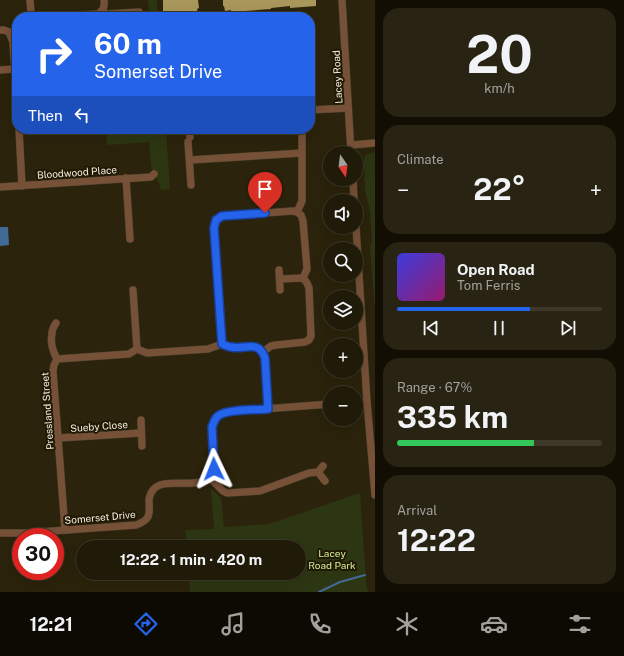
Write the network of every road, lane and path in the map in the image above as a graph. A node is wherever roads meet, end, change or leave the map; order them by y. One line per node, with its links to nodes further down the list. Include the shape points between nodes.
1 (30, 0): 5 (street)
2 (104, 0): 4 (street, via 105,6)
3 (342, 0): 10 (street, Lacey Road)
4 (102, 11)
5 (31, 12)
6 (0, 30): 7 (street)
7 (12, 33)
8 (12, 69): 9 (street)
9 (0, 70)
10 (348, 108): 11 (street); 16 (street, Lacey Road)
11 (315, 110)
12 (19, 134): 23 (street)
13 (302, 134): 18 (street)
14 (189, 136): 19 (street)
15 (375, 143): 17 (street)
16 (351, 146)
17 (363, 146)
18 (302, 153): 19 (street); 25 (street, via 302,201)
19 (190, 160): 22 (street)
20 (154, 174): 21 (street, Bloodwood Place, via 151,177)
21 (126, 178): 23 (street, Bloodwood Place); 27 (street)
22 (191, 185)
23 (22, 186): 24 (street, Bloodwood Place)
24 (0, 187)
25 (297, 212): 29 (street, via 303,221 307,269); 34 (street, via 222,216 216,220 214,228)
26 (356, 234): 39 (street)
27 (130, 239)
28 (279, 270): 30 (street)
29 (303, 278): 30 (street); 36 (street, via 309,288 309,340 271,346)
30 (280, 279): 32 (street)
31 (133, 290): 35 (street)
32 (280, 290)
33 (56, 323): 37 (street, via 52,333 52,346)
34 (222, 344): 35 (street, Pressland Street, via 208,349 147,353); 36 (street, Pressland Street, via 232,348 255,346)
35 (137, 349): 37 (street, Pressland Street, via 129,354)
36 (263, 352): 41 (street)
37 (57, 359): 44 (street, Pressland Street, via 53,371)
38 (363, 402): 39 (street)
39 (367, 402): 48 (street)
40 (323, 405): 41 (street)
41 (268, 409): 46 (street, via 224,412 218,416 212,427 214,469)
42 (141, 420): 43 (street, Sueby Close)
43 (141, 433): 44 (street, Sueby Close); 45 (street, Sueby Close)
44 (58, 438): 49 (street, Pressland Street)
45 (142, 446)
46 (210, 478): 47 (street, via 227,493 260,490 321,469); 49 (street, Somerset Drive, via 200,482 164,484 157,487 150,496 150,513 143,523 136,526)
47 (324, 481)
48 (375, 495)
49 (65, 530): 50 (street, Somerset Drive)
50 (0, 532)

